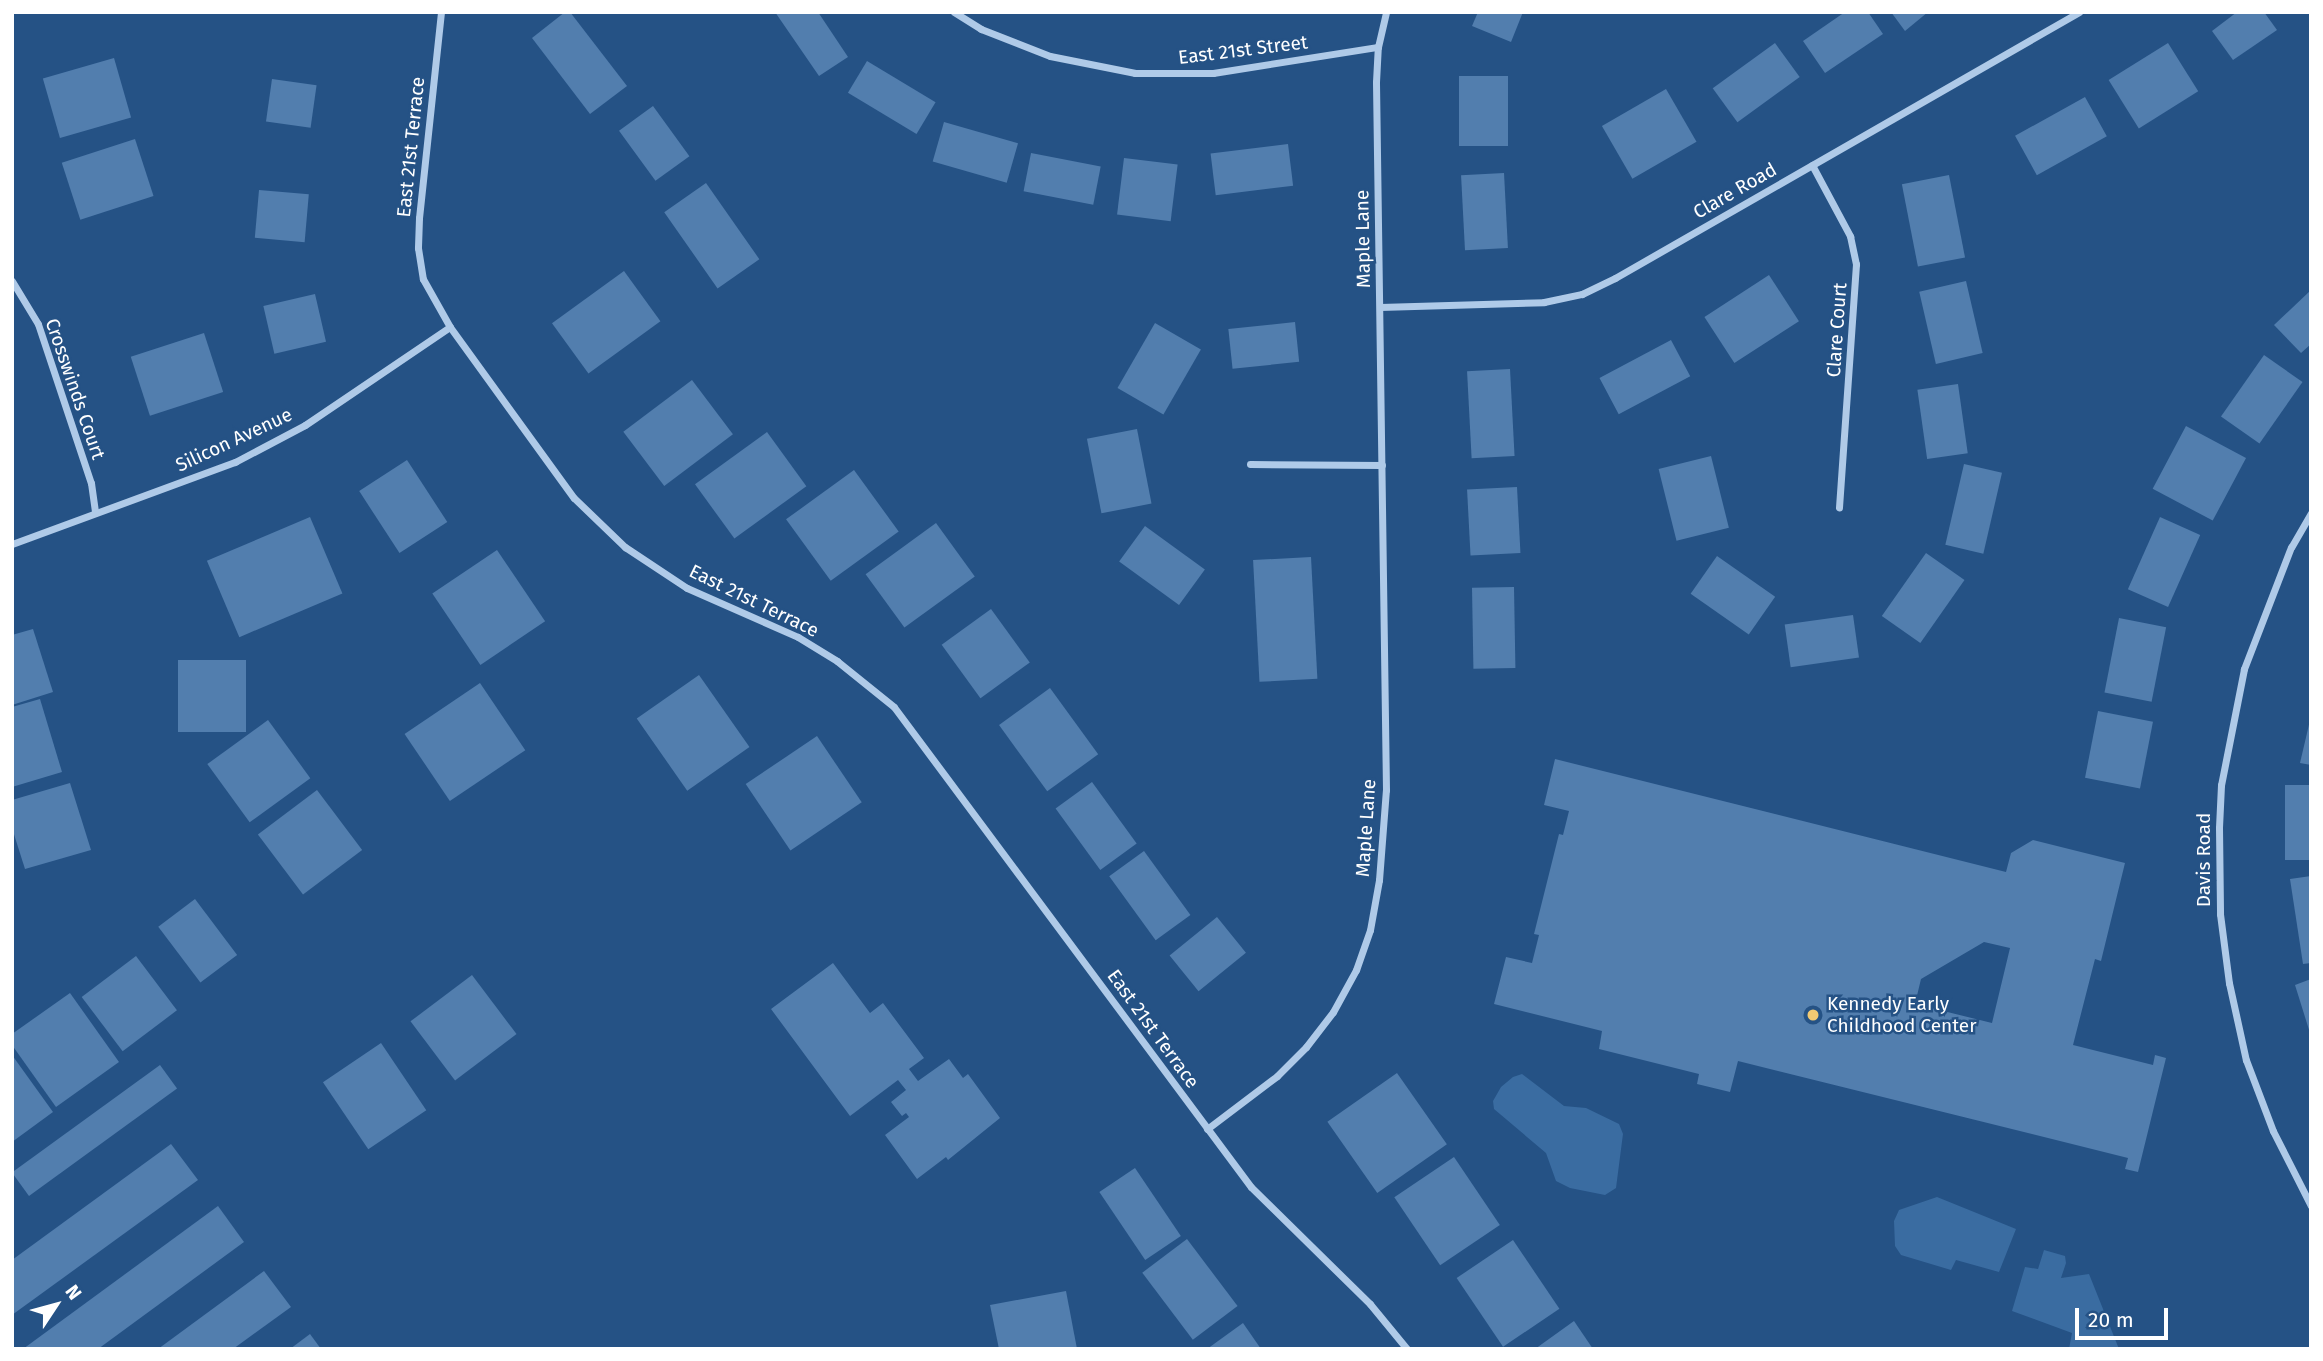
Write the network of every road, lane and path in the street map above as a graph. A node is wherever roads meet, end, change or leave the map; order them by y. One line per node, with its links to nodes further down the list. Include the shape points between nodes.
1 (440, 12): 9 (street, East 21st Terrace, via 418,248 423,279)
2 (954, 12): 5 (street, East 21st Street, via 981,29 1050,55 1135,73 1213,73)
3 (1386, 12): 5 (street, Maple Lane)
4 (2079, 12): 6 (street, Clare Road)
5 (1378, 47): 8 (street, Maple Lane)
6 (1812, 165): 8 (street, Clare Road, via 1582,294 1544,302); 12 (street, Clare Court, via 1850,236 1856,264)
7 (12, 281): 13 (street, Crosswinds Court, via 38,324 91,483)
8 (1380, 307): 11 (street, Maple Lane)
9 (450, 327): 13 (street, Silicon Avenue, via 305,425 235,462); 16 (street, East 21st Terrace, via 574,498 625,547 687,588 798,637 894,706)
10 (1251, 464): 11 (street)
11 (1382, 466): 16 (street, Maple Lane, via 1386,790 1370,930 1356,970 1333,1012 1306,1047 1277,1076)
12 (1839, 506)
13 (95, 513): 15 (street, Silicon Avenue)
14 (2311, 513): 17 (street, Davis Road, via 2286,558 2244,669 2221,785 2219,828 2220,914 2246,1060 2273,1131)
15 (12, 544)
16 (1208, 1129): 18 (street, East 21st Terrace, via 1251,1187 1370,1304)
17 (2311, 1206)
18 (1407, 1349)

